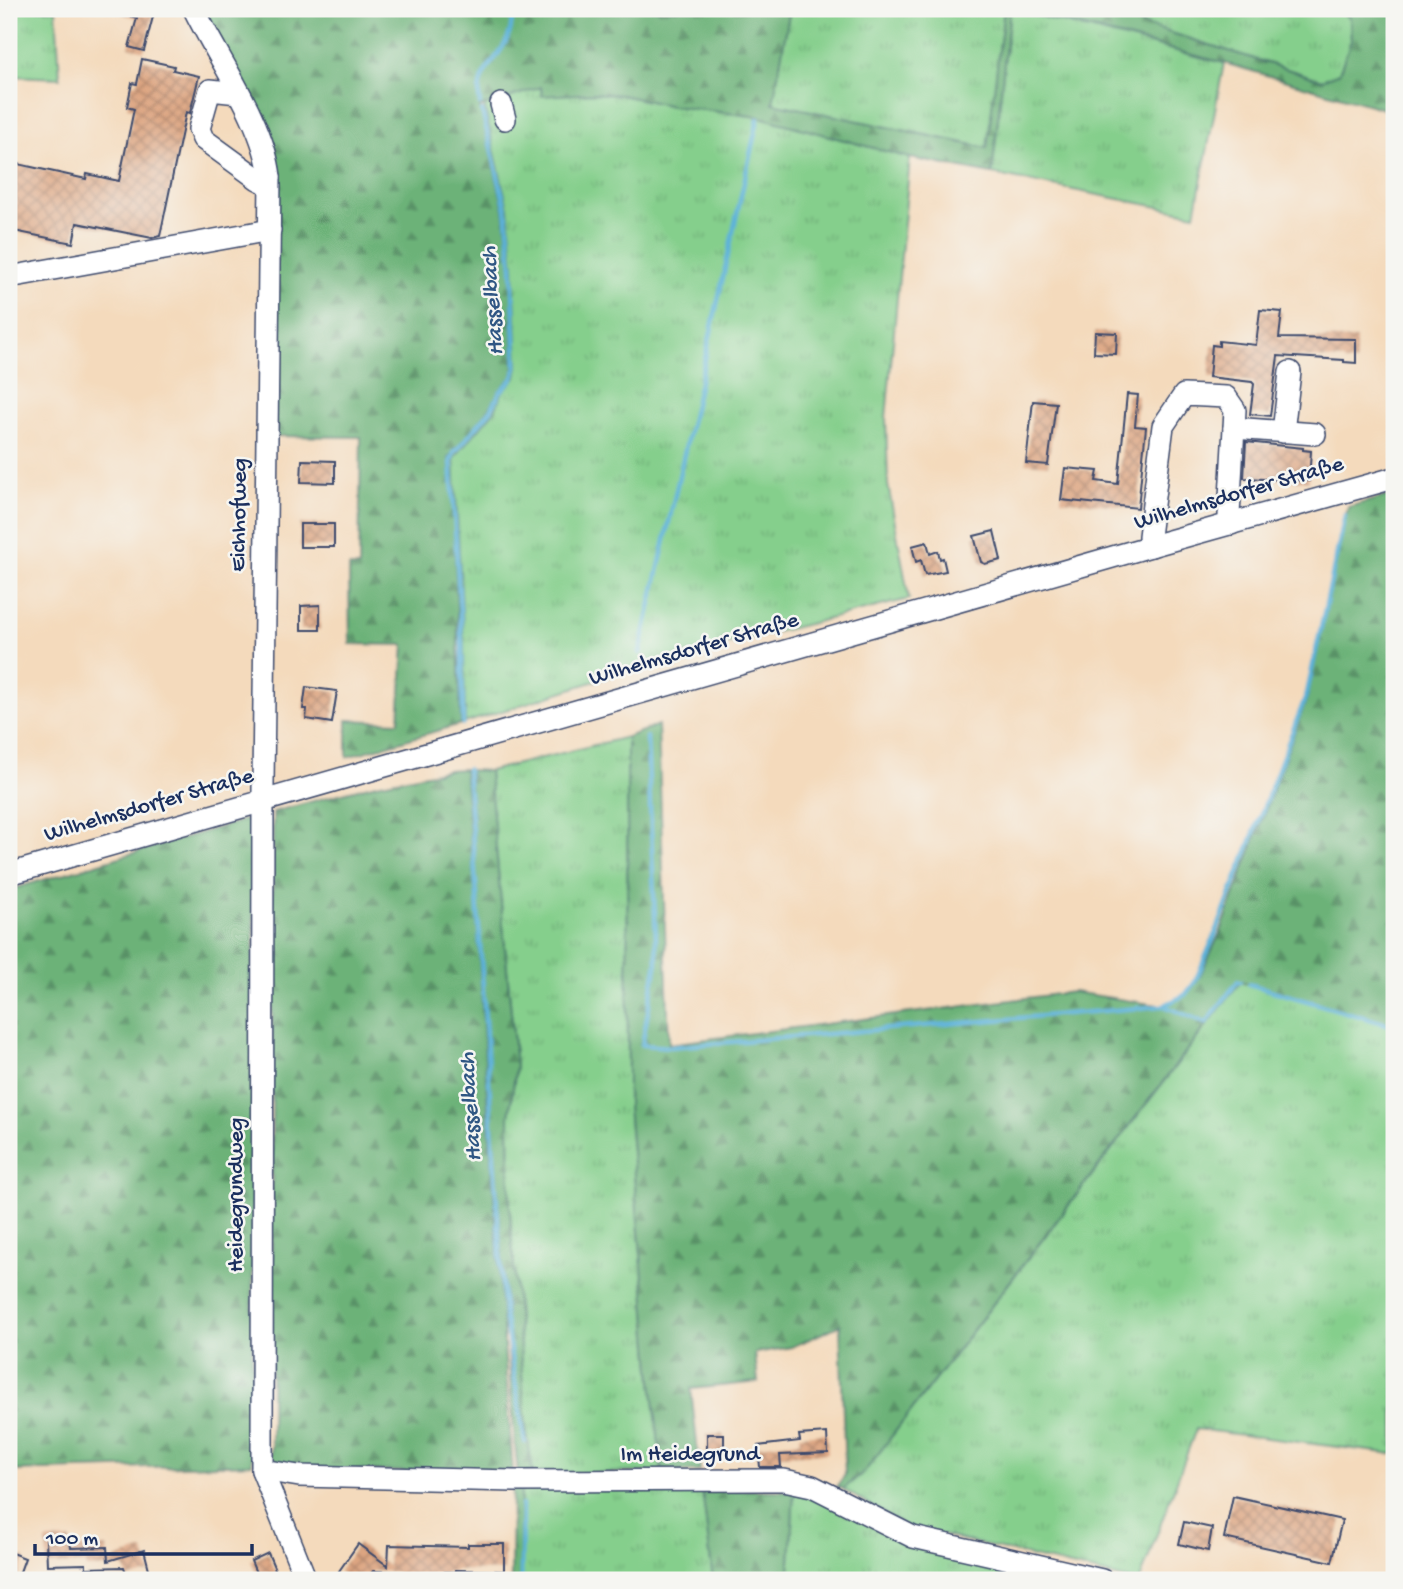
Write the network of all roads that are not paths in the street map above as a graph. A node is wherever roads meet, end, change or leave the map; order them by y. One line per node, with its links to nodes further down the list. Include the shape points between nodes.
1 (194, 9): 2 (street, Eichhofweg)
2 (238, 93): 3 (street, Eichhofweg); 3 (street, via 210,90 199,129 203,139 258,179)
3 (270, 177): 4 (street, Eichhofweg)
4 (270, 230): 5 (street); 13 (street, Eichhofweg)
5 (9, 277)
6 (1290, 372): 8 (street)
7 (1234, 428): 8 (street); 11 (street); 12 (street, via 1235,410 1226,397 1184,395 1163,426 1149,536)
8 (1283, 432): 9 (street)
9 (1315, 434)
10 (1394, 478): 11 (street, Wilhelmsdorfer Straße)
11 (1231, 524): 12 (street, Wilhelmsdorfer Straße)
12 (1152, 545): 13 (street, Wilhelmsdorfer Straße)
13 (263, 801): 14 (street, Wilhelmsdorfer Straße); 15 (street, Heidegrundweg)
14 (9, 874)
15 (262, 1470): 16 (street, Heidegrundweg); 17 (street, Im Heidegrund, via 299,1476 784,1480 813,1486 913,1537)
16 (306, 1580)
17 (1102, 1580)

